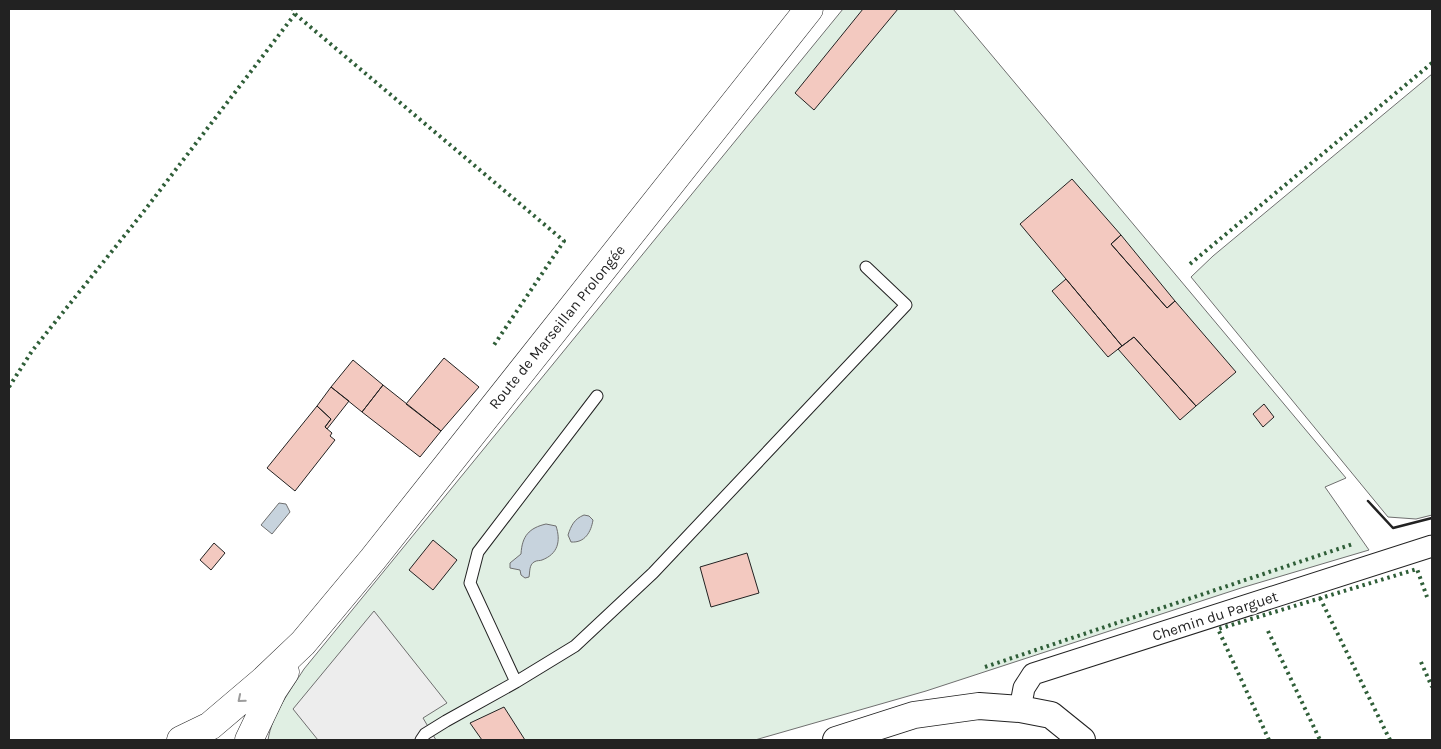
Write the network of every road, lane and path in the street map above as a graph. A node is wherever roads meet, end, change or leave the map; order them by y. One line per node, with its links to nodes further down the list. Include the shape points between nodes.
1 (809, 9): 5 (main road, Route de Marseillan Prolongée)
2 (866, 267): 6 (lane, via 906,305 653,573 575,646)
3 (596, 396): 6 (lane, via 478,552 470,583)
4 (1432, 546): 7 (street, Chemin du Parguet, via 1034,674 1024,688)
5 (303, 643): 8 (main road, Route de Marseillan Prolongée, one-way to 8, via 210,726); 11 (main road, Route de Marseillan Prolongée, via 273,690)
6 (516, 682): 12 (lane, via 446,721)
7 (1020, 709): 13 (street, via 980,706 914,715); 14 (street, via 1051,715)
8 (182, 740)
9 (188, 740): 10 (main road)
10 (207, 740)
11 (249, 740)
12 (421, 740)
13 (836, 740)
14 (1082, 740)

